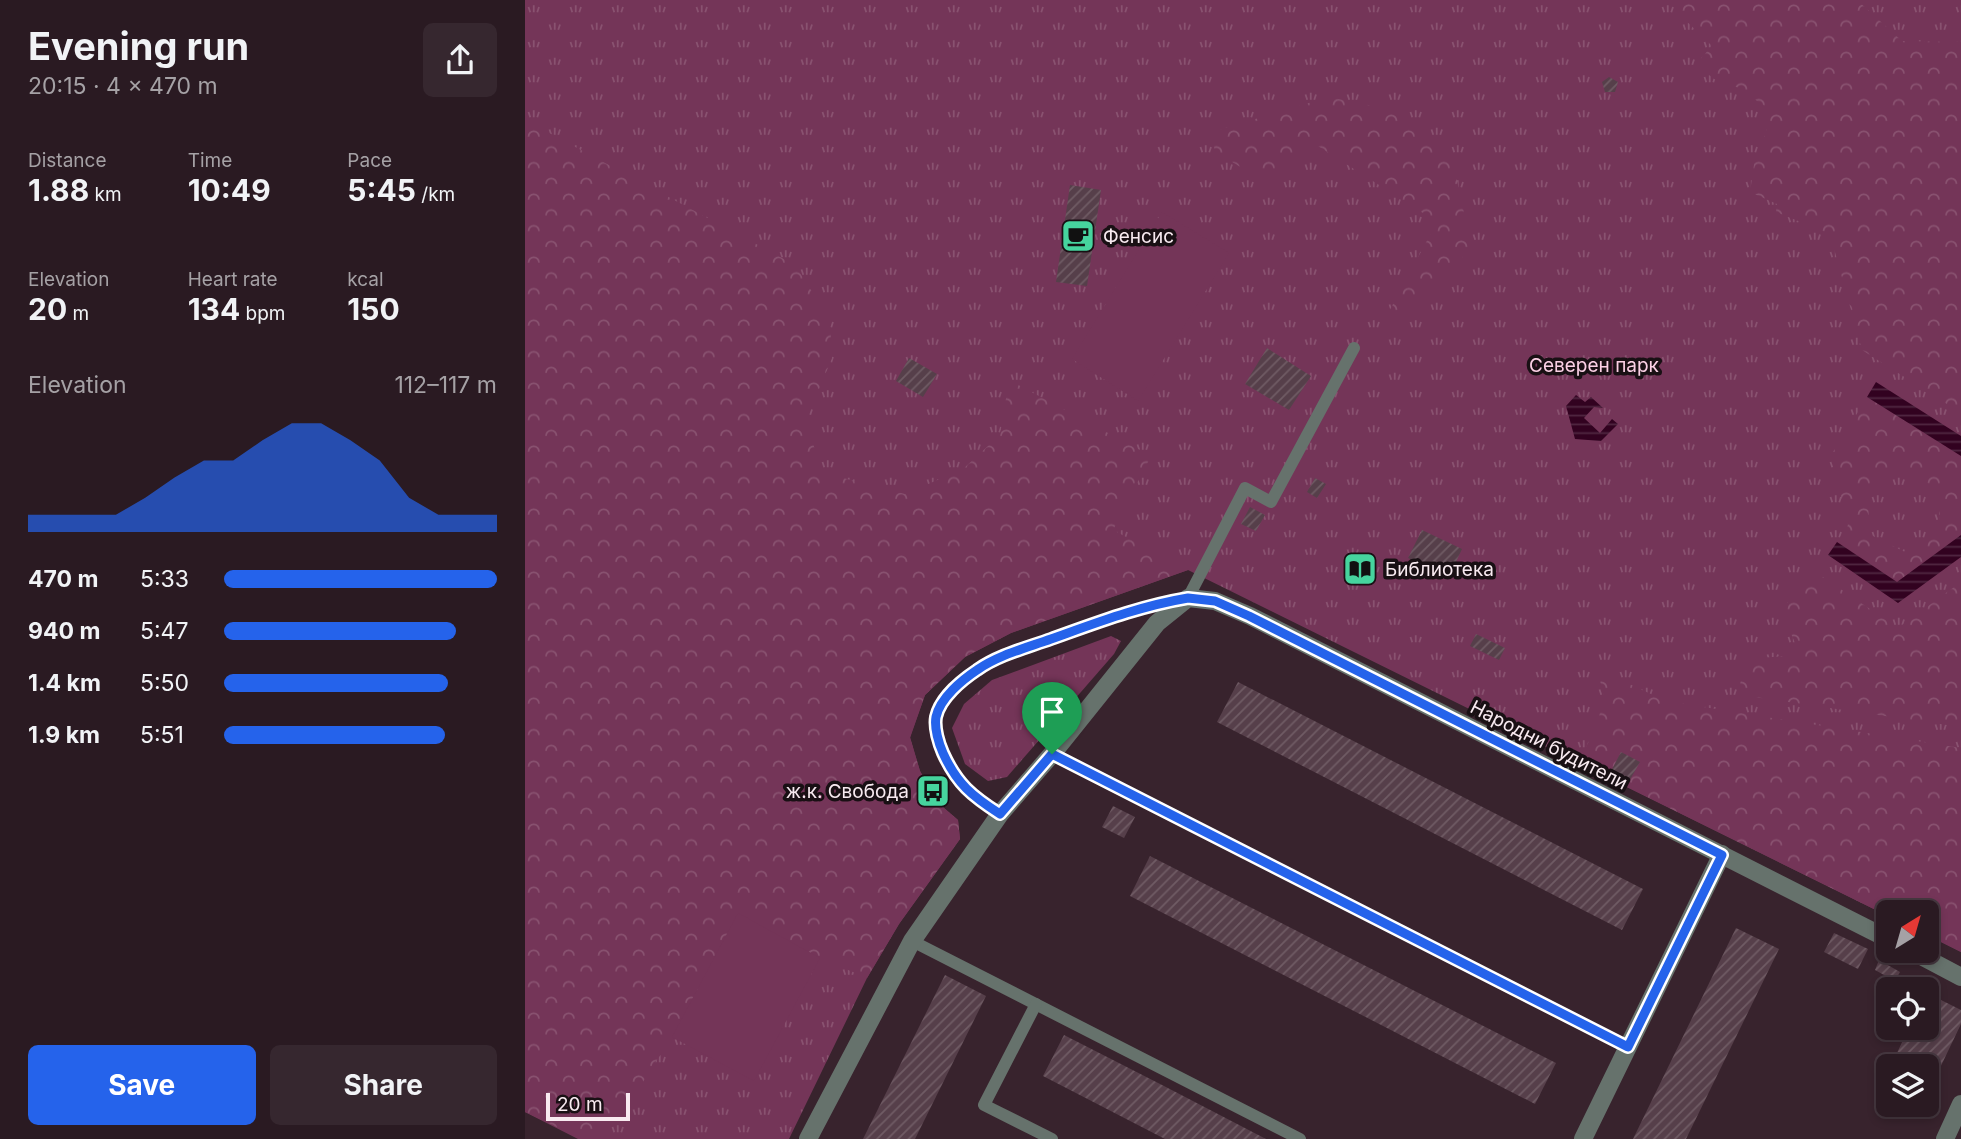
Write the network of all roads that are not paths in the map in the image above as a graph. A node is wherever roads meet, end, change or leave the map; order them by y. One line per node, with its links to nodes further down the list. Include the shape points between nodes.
1 (1354, 348): 2 (lane, via 1271,502 1245,488)
2 (1188, 598): 3 (street, via 1157,623); 4 (lane, via 1149,605 1013,652 978,669 950,693 936,717 939,743 961,785); 5 (street, Народни будители, via 1215,601 1249,616)
3 (1052, 754): 4 (street); 11 (lane)
4 (1000, 814): 7 (street)
5 (1722, 855): 6 (street, Народни будители); 11 (street)
6 (1876, 933)
7 (912, 941): 10 (lane); 13 (street)
8 (1935, 963): 9 (street)
9 (1961, 977)
10 (1036, 1004): 14 (lane, via 984,1105); 15 (lane)
11 (1628, 1047): 16 (street)
12 (1961, 1104): 17 (street)
13 (808, 1139)
14 (1052, 1139)
15 (1300, 1139)
16 (1583, 1139)
17 (1945, 1139)

